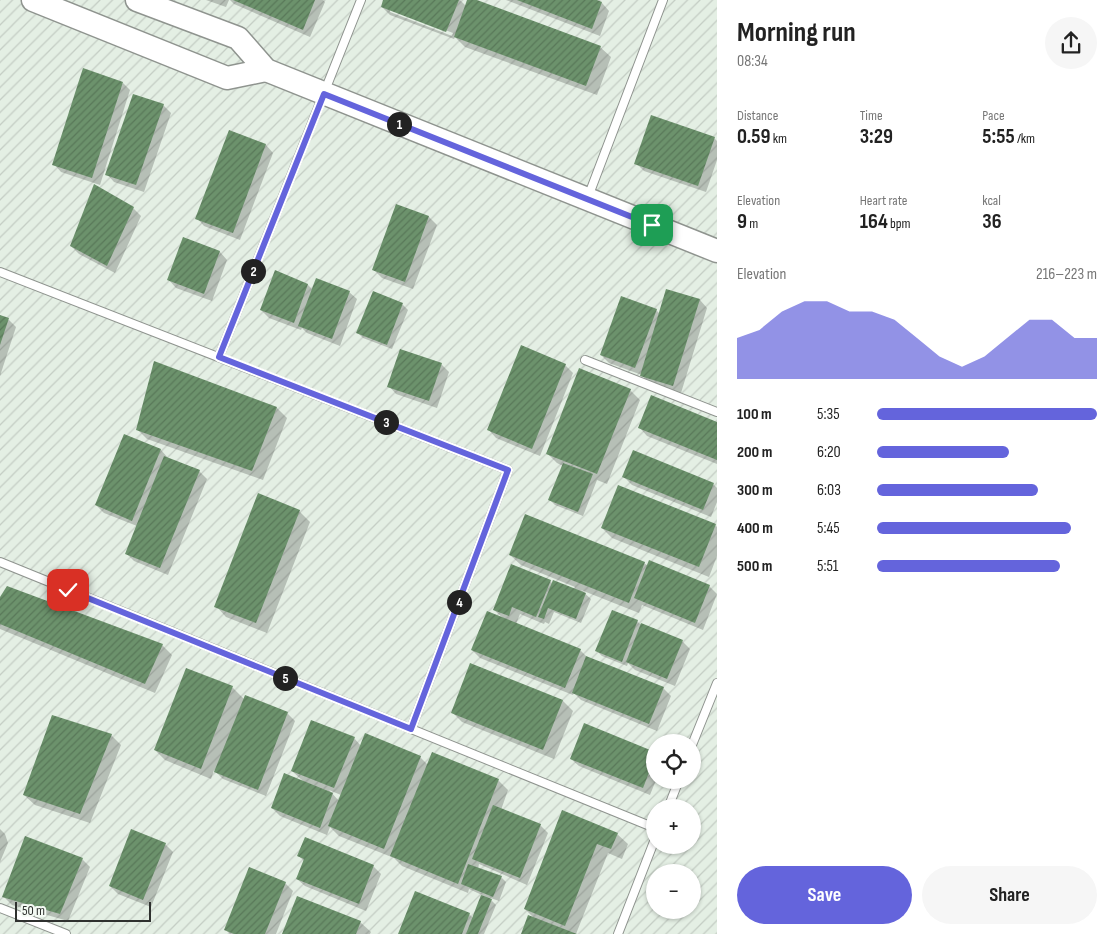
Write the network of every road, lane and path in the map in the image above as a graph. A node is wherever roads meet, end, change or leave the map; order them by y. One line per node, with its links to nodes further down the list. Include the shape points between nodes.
1 (33, 0): 5 (street, via 227,78)
2 (137, 0): 5 (street, via 238,38)
3 (361, 0): 6 (lane)
4 (663, 0): 7 (lane)
5 (266, 70): 6 (street)
6 (324, 94): 7 (street); 10 (lane)
7 (587, 199): 8 (street)
8 (717, 251)
9 (0, 272): 10 (lane)
10 (219, 357): 15 (lane, via 508,470)
11 (585, 360): 12 (lane)
12 (717, 412)
13 (0, 562): 15 (lane)
14 (717, 683): 16 (lane)
15 (411, 729): 17 (lane)
16 (696, 734)
17 (646, 824)
18 (649, 854): 21 (lane)
19 (0, 908): 20 (lane)
20 (66, 934)
21 (618, 934)

